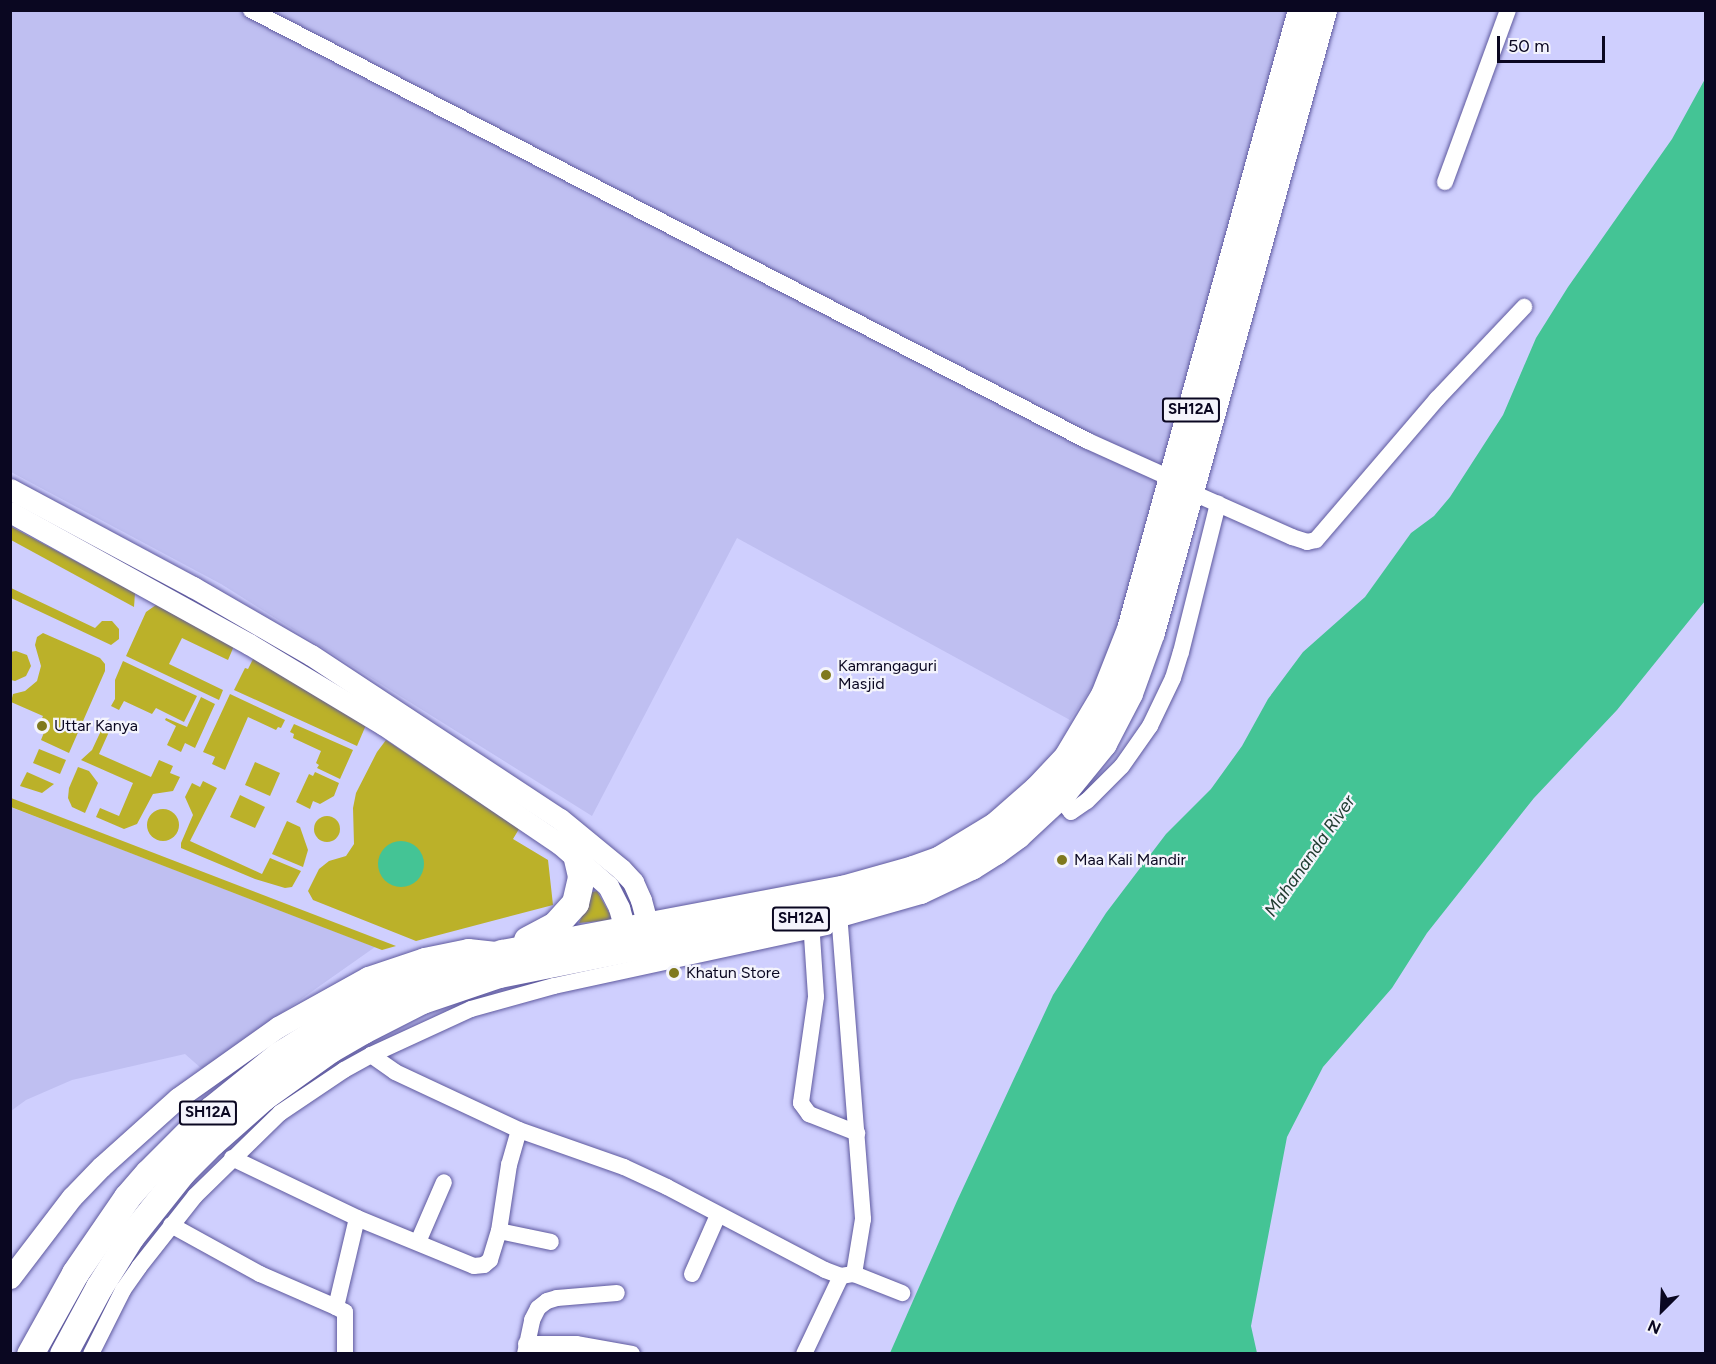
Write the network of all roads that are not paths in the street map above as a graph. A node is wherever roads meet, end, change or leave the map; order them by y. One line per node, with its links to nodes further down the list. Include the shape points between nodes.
1 (251, 10): 7 (street, via 1078,436)
2 (1301, 10): 7 (main road, SH12A)
3 (1323, 10): 7 (main road, SH12A)
4 (1508, 10): 5 (street)
5 (1445, 182)
6 (1524, 308): 9 (street, via 1451,383 1316,540 1307,542 1292,537)
7 (1181, 485): 9 (street); 14 (main road, SH12A, via 1119,659 1088,725); 14 (main road, SH12A, via 1188,545 1160,652 1129,719 1111,744)
8 (10, 489): 11 (street)
9 (1218, 504): 14 (street, via 1181,652 1150,726 1122,766 1079,807 1071,812)
10 (10, 512): 12 (street)
11 (84, 528): 12 (street); 13 (street, via 311,655)
12 (74, 548): 13 (street)
13 (389, 717): 15 (street)
14 (1048, 793): 17 (main road, SH12A, via 995,851 928,886); 19 (main road, SH12A, via 902,856 812,883 770,903)
15 (554, 827): 16 (street); 19 (street, via 613,861 633,882)
16 (577, 858): 19 (street, via 608,886); 20 (main road, via 580,886 569,912 555,925)
17 (840, 918): 18 (main road, SH12A); 23 (street)
18 (811, 924): 19 (main road, SH12A); 23 (street, via 816,997 801,1103 809,1114)
19 (641, 942): 20 (main road, SH12A); 21 (street, via 554,986 471,1010); 40 (main road, SH12A, via 499,974 422,1000 346,1040 295,1073 212,1142 154,1206 111,1269)
20 (501, 953): 34 (street, via 468,949 424,958 368,977 278,1027 177,1098 108,1160 72,1197); 39 (main road, SH12A, via 422,978 362,1005 279,1055 212,1109 127,1197 75,1273)
21 (371, 1054): 22 (street, via 395,1072); 24 (street, via 280,1113)
22 (519, 1130): 26 (street, via 624,1167); 29 (street)
23 (857, 1133): 33 (street, via 862,1220)
24 (232, 1158): 27 (street); 28 (street)
25 (444, 1182): 30 (street)
26 (718, 1215): 32 (street); 33 (street)
27 (357, 1218): 30 (street); 37 (street)
28 (171, 1225): 37 (street, via 260,1274); 41 (street, via 123,1290)
29 (499, 1231): 30 (street, via 490,1260 484,1265 474,1266); 31 (street)
30 (418, 1242)
31 (551, 1242)
32 (692, 1274)
33 (848, 1275): 36 (street); 44 (street)
34 (10, 1278)
35 (617, 1293): 38 (street, via 547,1301 532,1320)
36 (902, 1293)
37 (336, 1307): 42 (street, via 345,1312)
38 (526, 1349): 43 (street, via 576,1344)
39 (30, 1353)
40 (63, 1353)
41 (91, 1353)
42 (345, 1353)
43 (632, 1353)
44 (804, 1353)

